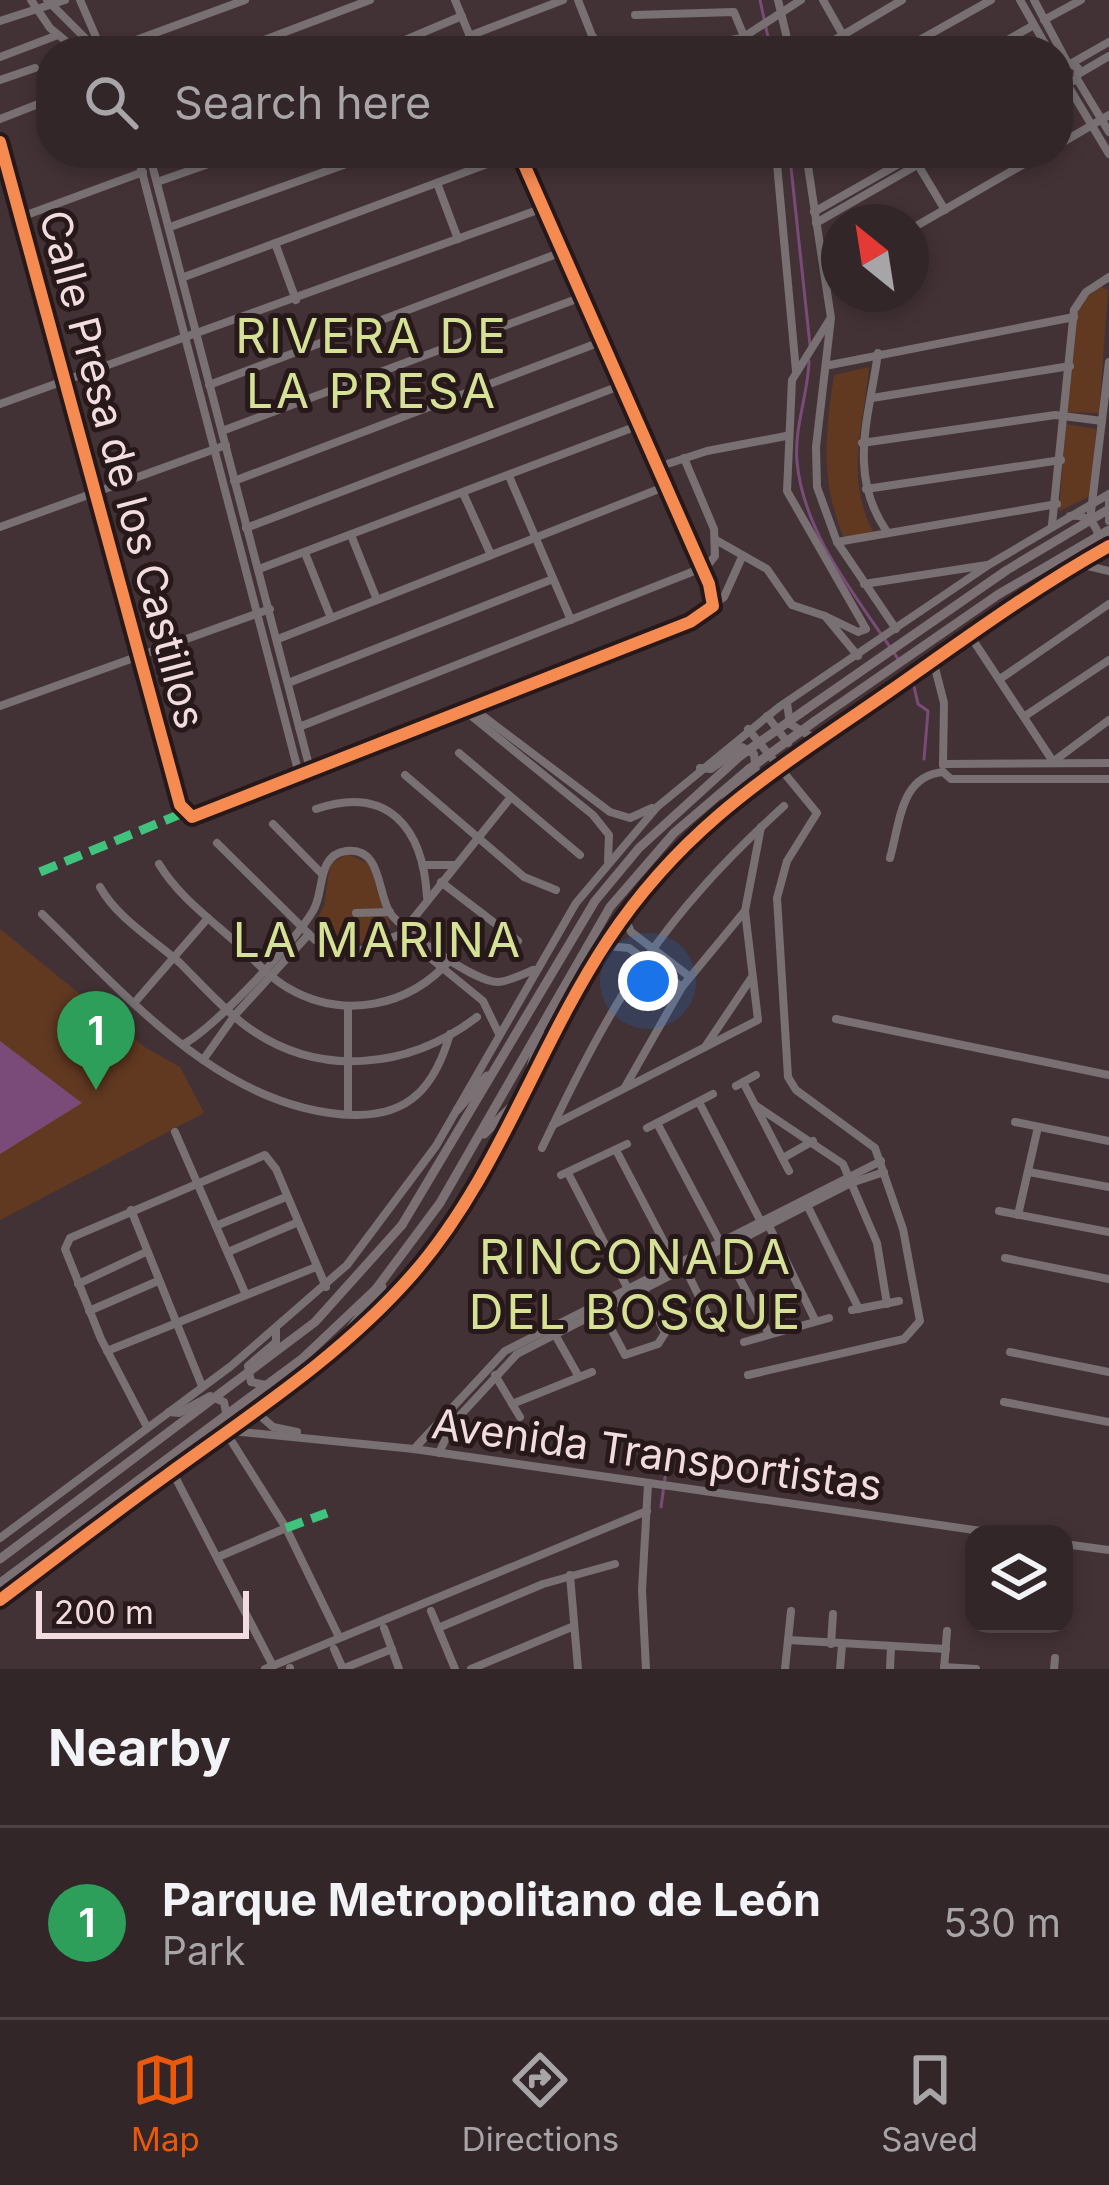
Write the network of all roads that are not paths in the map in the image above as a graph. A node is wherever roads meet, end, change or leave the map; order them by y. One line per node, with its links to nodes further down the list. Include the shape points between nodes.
1 (64, 0): 16 (street)
2 (80, 0): 30 (street)
3 (245, 0): 17 (street)
4 (370, 0): 32 (street)
5 (455, 0): 22 (street)
6 (563, 0): 34 (street)
7 (578, 0): 35 (street)
8 (778, 0): 20 (street)
9 (801, 0): 20 (street)
10 (824, 0): 28 (street)
11 (902, 0): 28 (street)
12 (991, 0): 38 (street)
13 (1020, 0): 25 (street)
14 (1034, 0): 23 (street)
15 (1081, 0): 23 (street)
16 (48, 2): 18 (street); 29 (street)
17 (221, 4): 31 (street)
18 (34, 5): 24 (street); 27 (street)
19 (731, 8): 21 (street); 26 (street)
20 (782, 12): 26 (street); 37 (street)
21 (635, 15)
22 (462, 16): 33 (street); 34 (street)
23 (1044, 20): 41 (street)
24 (0, 21)
25 (1034, 25): 39 (street); 40 (street)
26 (748, 34): 36 (street)
27 (58, 35)
28 (843, 35)
29 (84, 36)
30 (96, 36)
31 (136, 36)
32 (275, 36)
33 (415, 36)
34 (470, 36)
35 (593, 36)
36 (739, 36)
37 (787, 36)
38 (927, 36)
39 (1015, 36)
40 (1040, 36)
41 (1049, 36)
42 (1109, 42): 46 (street)
43 (36, 43): 45 (street)
44 (1109, 56): 50 (street)
45 (0, 57)
46 (1073, 66)
47 (35, 68): 51 (street)
48 (1073, 75): 50 (street)
49 (1073, 75): 50 (street)
50 (1078, 76): 54 (street)
51 (0, 80)
52 (1073, 92): 56 (street)
53 (36, 105): 55 (street)
54 (1106, 117): 56 (street); 57 (street)
55 (0, 119)
56 (1092, 125): 58 (street); 60 (street)
57 (1109, 132)
58 (1073, 136)
59 (0, 142): 61 (street, Calle Presa de los Castillos)
60 (1109, 154)
61 (8, 167): 75 (street); 81 (street, Calle Presa de los Castillos)
62 (141, 168): 74 (street)
63 (197, 168): 76 (street)
64 (335, 168): 84 (street)
65 (478, 168): 77 (street)
66 (525, 168): 78 (street)
67 (777, 168): 103 (street)
68 (809, 168): 80 (street)
69 (895, 168): 80 (street)
70 (899, 168): 83 (street)
71 (921, 168): 79 (street)
72 (1017, 168): 79 (street)
73 (153, 169): 74 (street); 76 (street)
74 (142, 172): 81 (street); 97 (street)
75 (0, 174)
76 (157, 182): 84 (street)
77 (437, 183): 85 (street); 86 (street)
78 (543, 208): 85 (street); 88 (street)
79 (945, 210): 82 (street)
80 (814, 212): 83 (street)
81 (21, 217): 104 (street, Calle Presa de los Castillos)
82 (929, 219)
83 (816, 224): 87 (street)
84 (170, 227): 89 (street)
85 (458, 238): 92 (street)
86 (275, 243): 89 (street); 92 (street)
87 (821, 251)
88 (562, 252): 91 (street); 105 (street)
89 (184, 277): 96 (street)
90 (1109, 277): 94 (street, via 1082,295)
91 (582, 297): 98 (street); 113 (street)
92 (296, 300): 96 (street)
93 (830, 312): 95 (street)
94 (1074, 317): 99 (street); 102 (street)
95 (831, 318): 101 (street); 103 (street)
96 (198, 336): 97 (street); 105 (street)
97 (185, 339): 104 (street); 117 (street)
98 (603, 341): 106 (street); 123 (street)
99 (878, 353): 101 (street); 107 (street)
100 (1109, 362): 108 (street)
101 (830, 364): 141 (street, via 816,471)
102 (1070, 366): 107 (street); 110 (street)
103 (796, 371): 114 (street)
104 (68, 380): 109 (street); 126 (street, Calle Presa de los Castillos)
105 (209, 385): 113 (street)
106 (622, 385): 112 (street); 136 (street)
107 (872, 398): 115 (street)
108 (1107, 403): 111 (street)
109 (0, 404)
110 (1066, 417): 111 (street); 115 (street); 119 (street)
111 (1102, 421): 121 (street)
112 (637, 426): 120 (street); 122 (street)
113 (222, 431): 116 (street)
114 (787, 436): 118 (street); 159 (street, via 787,491 866,629)
115 (862, 443): 125 (street)
116 (226, 446): 117 (street); 123 (street)
117 (214, 449): 126 (street); 158 (street)
118 (684, 458): 120 (street); 140 (street)
119 (1061, 460): 125 (street); 129 (street)
120 (656, 468): 124 (street)
121 (1096, 472): 127 (street); 130 (street)
122 (509, 476): 128 (street); 139 (street)
123 (234, 481): 136 (street)
124 (664, 487): 139 (street); 149 (street)
125 (866, 489): 137 (street)
126 (96, 491): 135 (street); 165 (street, Calle Presa de los Castillos)
127 (1109, 492): 130 (street); 133 (street)
128 (463, 493): 138 (street); 144 (street)
129 (1057, 504): 134 (street); 137 (street)
130 (1091, 504): 131 (street); 132 (street)
131 (1063, 519): 132 (street); 134 (street)
132 (1090, 520): 133 (main road); 133 (street); 247 (main road, bridge, via 740,755 639,848 595,902)
133 (1106, 521): 146 (street); 238 (main road, bridge, via 781,744 674,833 597,925)
134 (1051, 526): 147 (street)
135 (0, 527)
136 (246, 528): 148 (street)
137 (887, 532): 141 (street)
138 (351, 535): 143 (street); 154 (street)
139 (536, 538): 144 (street); 152 (street)
140 (716, 540): 145 (street); 149 (street)
141 (837, 542): 153 (street)
142 (1109, 546): 146 (street)
143 (305, 552): 148 (street); 160 (street)
144 (491, 555): 154 (street)
145 (742, 557): 156 (street); 159 (street, via 767,569 792,605)
146 (1085, 560): 150 (street)
147 (990, 564): 153 (street); 162 (street)
148 (259, 569): 157 (street)
149 (702, 569): 156 (street); 161 (street)
150 (1068, 570): 151 (street, via 1087,563); 163 (street)
151 (1109, 572)
152 (553, 579): 161 (street); 170 (street)
153 (864, 584): 162 (street)
154 (377, 600): 160 (street)
155 (1109, 604): 169 (street)
156 (713, 606): 173 (street, via 690,622)
157 (270, 609): 158 (street); 164 (street)
158 (257, 613): 165 (street); 188 (street)
159 (825, 616): 166 (street)
160 (331, 618): 164 (street)
161 (571, 620): 177 (street)
162 (893, 632): 166 (street)
163 (968, 634): 167 (street); 169 (street)
164 (278, 639): 170 (street)
165 (138, 654): 172 (street); 188 (street, Calle Presa de los Castillos, via 183,813 197,817)
166 (861, 654): 171 (street)
167 (933, 660): 179 (street); 186 (street, via 944,703)
168 (1109, 660): 175 (street)
169 (1000, 679): 175 (street)
170 (289, 683): 177 (street)
171 (788, 701): 174 (street); 179 (street, via 790,724)
172 (0, 706)
173 (466, 708): 187 (street); 194 (street, via 610,812 630,818); 203 (street, via 598,820 610,839)
174 (767, 716): 178 (street); 181 (street)
175 (1025, 716): 182 (street)
176 (1109, 720): 182 (street)
177 (299, 727): 187 (street)
178 (748, 729): 184 (street); 185 (street)
179 (815, 740): 181 (street)
180 (459, 753): 192 (street)
181 (796, 753): 184 (street)
182 (1052, 761): 183 (street); 186 (street); 190 (street)
183 (1109, 763)
184 (775, 766): 196 (street); 271 (street, via 817,815 787,861 777,898 788,1077 866,1138)
185 (700, 768): 194 (street); 196 (street, via 742,747 754,754 756,772)
186 (943, 768): 190 (street, via 946,779); 202 (street, via 913,782)
187 (310, 769): 188 (street)
188 (299, 774)
189 (405, 775): 199 (street)
190 (1052, 776): 191 (street)
191 (1109, 779)
192 (511, 797): 199 (street); 201 (street)
193 (784, 806): 198 (street)
194 (656, 807): 203 (street)
195 (316, 809): 205 (street, via 354,801 392,813)
196 (722, 809): 216 (street)
197 (273, 824): 207 (street)
198 (761, 827): 212 (street); 222 (street)
199 (478, 839): 206 (street); 210 (street)
200 (217, 843): 218 (street)
201 (580, 855)
202 (890, 858)
203 (608, 862): 228 (street)
204 (159, 865): 217 (street)
205 (425, 865): 206 (street); 211 (street)
206 (454, 866): 208 (street)
207 (322, 874): 213 (street, via 337,854 362,854 377,871); 218 (street)
208 (441, 882): 211 (street); 221 (street)
209 (100, 887): 224 (street)
210 (556, 890)
211 (427, 899): 219 (street)
212 (745, 911): 229 (street); 230 (street)
213 (390, 912): 214 (street); 219 (street)
214 (356, 913)
215 (42, 914): 233 (street)
216 (625, 917): 222 (street); 223 (street)
217 (208, 918): 224 (street); 227 (street)
218 (302, 925): 220 (street); 227 (street)
219 (404, 930): 220 (street, via 351,952); 226 (street)
220 (310, 934): 227 (street)
221 (518, 941)
222 (650, 947): 225 (street); 230 (street)
223 (603, 948): 225 (street, via 622,945); 252 (street)
224 (173, 958): 233 (street); 236 (street)
225 (642, 958): 232 (street); 261 (street)
226 (446, 964): 231 (street); 234 (street); 235 (street, via 401,997)
227 (266, 970): 235 (street, via 302,995); 236 (street); 237 (street)
228 (535, 970): 231 (street); 243 (street)
229 (752, 976): 246 (street); 246 (street, via 758,1020)
230 (690, 977): 232 (street)
231 (494, 982): 234 (street)
232 (682, 987): 253 (street)
233 (136, 1001): 245 (street)
234 (483, 1001): 243 (street)
235 (348, 1006): 249 (street)
236 (227, 1007): 237 (street); 241 (street)
237 (235, 1016): 244 (street); 249 (street, via 294,1052)
238 (544, 1016): 252 (main road); 265 (main road)
239 (477, 1017): 242 (street)
240 (836, 1019): 251 (street)
241 (204, 1030): 244 (street); 245 (street)
242 (450, 1034): 249 (street, via 408,1053); 259 (street, via 413,1103)
243 (499, 1034): 258 (street)
244 (216, 1040): 248 (street)
245 (184, 1044): 248 (street)
246 (704, 1048): 253 (street)
247 (502, 1058): 258 (main road); 346 (main road, bridge, via 402,1226 315,1322)
248 (203, 1060): 259 (street, via 274,1100)
249 (350, 1063): 259 (street)
250 (757, 1075): 257 (street, via 739,1084)
251 (1109, 1075)
252 (528, 1079): 255 (street)
253 (624, 1089): 261 (street)
254 (713, 1094): 256 (street)
255 (519, 1099): 265 (main road); 315 (street, via 441,1240)
256 (699, 1102): 284 (street); 287 (street, via 652,1125)
257 (755, 1105): 266 (street); 270 (street)
258 (457, 1111): 297 (street, via 399,1202)
259 (348, 1114)
260 (1015, 1122): 262 (street)
261 (553, 1126): 268 (street)
262 (1039, 1127): 264 (street); 274 (street)
263 (175, 1132): 276 (street)
264 (1109, 1141)
265 (476, 1142): 290 (main road)
266 (813, 1142): 270 (street); 275 (street, via 839,1159)
267 (627, 1144): 269 (street)
268 (542, 1148)
269 (616, 1150): 293 (street); 299 (street, via 564,1174)
270 (783, 1159): 272 (street)
271 (880, 1161): 273 (street); 275 (street)
272 (789, 1171)
273 (884, 1172): 275 (street); 320 (street, via 910,1257 917,1331)
274 (1028, 1172): 277 (street); 282 (street)
275 (850, 1179): 279 (street); 284 (street); 302 (street, via 877,1243)
276 (199, 1182): 278 (street, via 259,1156 272,1160); 280 (street); 285 (street)
277 (1109, 1187)
278 (286, 1197): 283 (street); 285 (street)
279 (808, 1207): 284 (street); 302 (street, via 855,1310)
280 (131, 1210): 288 (street); 296 (street, via 70,1238 65,1249)
281 (999, 1211): 282 (street)
282 (1018, 1215): 286 (street)
283 (296, 1223): 289 (street); 292 (street)
284 (765, 1224): 287 (street); 307 (street)
285 (218, 1225): 289 (street)
286 (1109, 1232)
287 (723, 1246): 293 (street); 311 (street)
288 (146, 1252): 295 (street); 296 (street)
289 (228, 1252): 300 (street)
290 (400, 1257): 315 (main road); 349 (main road, bridge, via 284,1372)
291 (1005, 1258): 294 (street)
292 (316, 1267): 297 (street); 300 (street)
293 (681, 1268): 298 (street); 299 (street); 305 (street)
294 (1109, 1279)
295 (158, 1281): 304 (street); 308 (street)
296 (78, 1284): 304 (street)
297 (326, 1287): 309 (street)
298 (644, 1290): 299 (street); 303 (street, via 664,1333 658,1344 625,1355)
299 (630, 1292): 303 (street); 310 (street)
300 (246, 1295): 308 (street)
301 (899, 1301): 302 (street)
302 (886, 1304)
303 (601, 1310): 310 (street)
304 (89, 1311): 313 (street)
305 (709, 1317)
306 (829, 1318): 307 (street)
307 (815, 1321): 311 (street)
308 (176, 1323): 313 (street); 322 (street)
309 (276, 1330): 316 (street, via 276,1342 248,1366 251,1382 276,1387); 322 (street)
310 (553, 1331): 319 (street); 321 (street); 329 (street, via 506,1351)
311 (770, 1334): 312 (street)
312 (744, 1342)
313 (106, 1352): 330 (street)
314 (1010, 1352): 318 (street)
315 (331, 1354): 316 (street)
316 (312, 1369): 326 (street)
317 (592, 1372): 321 (street)
318 (1109, 1372)
319 (495, 1375): 324 (street); 331 (street)
320 (748, 1375)
321 (579, 1377): 324 (street)
322 (202, 1386): 325 (street)
323 (1004, 1402): 328 (street)
324 (512, 1404): 327 (street)
325 (169, 1412): 330 (street); 336 (street, via 210,1396 224,1402 227,1418)
326 (256, 1412): 332 (street); 333 (street, Avenida Transportistas, via 273,1427)
327 (520, 1418)
328 (1109, 1422)
329 (433, 1424): 331 (street); 334 (street)
330 (147, 1427): 342 (street)
331 (448, 1432): 335 (street)
332 (229, 1433): 333 (street, Avenida Transportistas); 336 (street); 340 (street)
333 (304, 1435): 334 (street, Avenida Transportistas)
334 (414, 1449): 335 (street, Avenida Transportistas)
335 (439, 1453): 338 (street, Avenida Transportistas)
336 (194, 1458): 337 (street)
337 (172, 1471): 345 (street); 350 (street)
338 (651, 1484): 339 (street); 341 (street, Avenida Transportistas)
339 (647, 1511): 358 (street); 373 (street)
340 (286, 1528): 345 (street); 358 (street)
341 (965, 1529)
342 (0, 1538)
343 (1073, 1545): 344 (street)
344 (1109, 1550)
345 (218, 1557): 366 (street)
346 (0, 1559)
347 (615, 1564): 348 (street)
348 (570, 1575): 354 (street); 356 (street)
349 (0, 1583)
350 (0, 1600)
351 (430, 1611): 356 (street)
352 (790, 1611): 359 (street)
353 (833, 1614): 360 (street)
354 (574, 1626): 371 (street); 372 (street)
355 (384, 1628): 363 (street)
356 (438, 1628): 370 (street)
357 (946, 1631): 364 (street)
358 (339, 1637): 366 (street)
359 (788, 1640): 360 (street); 374 (street)
360 (837, 1644): 361 (street); 375 (street)
361 (891, 1647): 364 (street); 376 (street)
362 (334, 1649): 368 (street)
363 (392, 1649): 368 (street); 369 (street)
364 (946, 1649): 367 (street)
365 (1055, 1658): 378 (street)
366 (269, 1667)
367 (944, 1668): 377 (street)
368 (343, 1669)
369 (399, 1669)
370 (455, 1669)
371 (471, 1669)
372 (578, 1669)
373 (646, 1669)
374 (785, 1669)
375 (840, 1669)
376 (890, 1669)
377 (976, 1669)
378 (1054, 1669)

